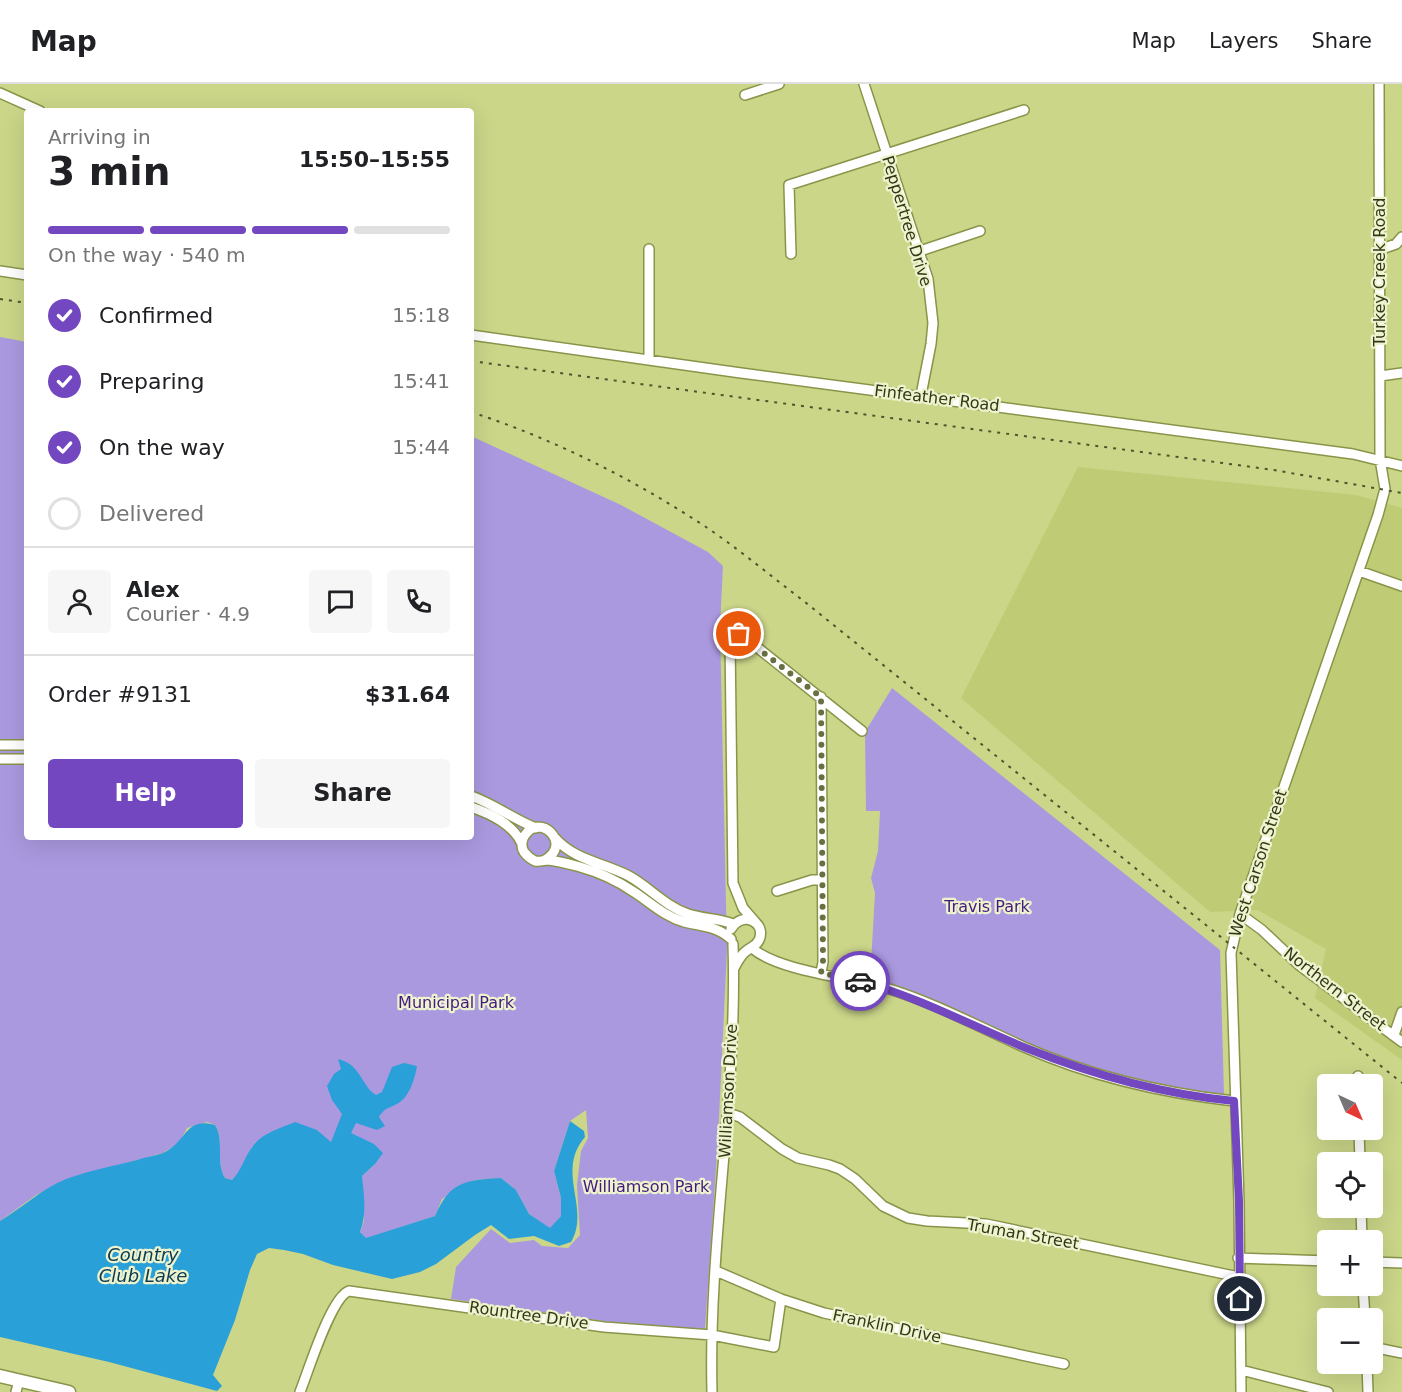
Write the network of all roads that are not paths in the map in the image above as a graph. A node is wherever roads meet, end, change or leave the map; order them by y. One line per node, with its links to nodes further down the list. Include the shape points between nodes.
1 (779, 84): 5 (street)
2 (864, 84): 8 (street, Peppertree Drive)
3 (1379, 84): 12 (street, Turkey Creek Road)
4 (0, 93): 6 (street)
5 (744, 95)
6 (32, 108)
7 (1024, 110): 8 (street)
8 (887, 155): 13 (street, Peppertree Drive); 14 (street, via 789,185)
9 (980, 231): 13 (street)
10 (1402, 237): 12 (street, via 1396,244)
11 (649, 249): 18 (street)
12 (1379, 250): 20 (street, Turkey Creek Road)
13 (920, 251): 21 (street, Peppertree Drive, via 933,323)
14 (791, 254)
15 (0, 271): 16 (street)
16 (24, 274)
17 (474, 335): 18 (street, Finfeather Road)
18 (649, 358): 21 (street, Finfeather Road)
19 (1402, 374): 20 (street)
20 (1380, 376): 22 (street, Turkey Creek Road)
21 (921, 395): 22 (street, Finfeather Road)
22 (1380, 459): 23 (street, Finfeather Road); 24 (street, West Carson Street, via 1385,489)
23 (1402, 466)
24 (1359, 571): 25 (street); 41 (street, West Carson Street)
25 (1402, 586)
26 (821, 697): 27 (street); 38 (street); 40 (street, via 743,636 735,634 730,639 732,883)
27 (862, 731)
28 (0, 745): 29 (street)
29 (24, 745)
30 (0, 759): 31 (street)
31 (24, 759)
32 (474, 797): 34 (street)
33 (474, 808): 36 (street, via 510,826)
34 (536, 828): 35 (street, via 547,829); 36 (street, via 526,833)
35 (555, 837): 37 (street, via 553,853); 42 (street, via 567,850 627,875 688,914)
36 (522, 844): 37 (street, via 529,858)
37 (545, 860): 45 (street, via 596,873 623,885 660,911 684,922 716,929)
38 (822, 880): 39 (street, via 812,879); 49 (street)
39 (777, 891)
40 (738, 899): 42 (street); 43 (street)
41 (1240, 914): 51 (street, Northern Street, via 1299,965); 53 (street, West Carson Street, via 1231,953)
42 (735, 923): 43 (street, via 747,919); 45 (street, via 730,934)
43 (756, 923): 44 (street)
44 (761, 936): 46 (street); 47 (street)
45 (732, 941): 46 (street, via 737,947); 48 (street, Williamson Drive)
46 (749, 949): 47 (street); 48 (street)
47 (777, 960): 49 (street)
48 (733, 971): 54 (street, Williamson Drive)
49 (821, 973): 53 (street, via 887,988 1087,1071 1169,1092)
50 (1402, 1012): 51 (street)
51 (1394, 1035): 52 (street, Northern Street)
52 (1402, 1042)
53 (1234, 1101): 55 (street, West Carson Street)
54 (728, 1113): 59 (street, Williamson Drive); 60 (street, Truman Street, via 740,1117 798,1158 840,1169 883,1206 908,1218 986,1224)
55 (1238, 1258): 56 (street); 60 (street, West Carson Street)
56 (1317, 1261)
57 (1383, 1262): 58 (street)
58 (1402, 1263)
59 (716, 1271): 61 (street, Franklin Drive); 62 (street, Williamson Drive)
60 (1239, 1277): 66 (street, West Carson Street)
61 (781, 1299): 62 (street, Rountree Drive, via 774,1347); 65 (street, Franklin Drive, via 824,1313)
62 (712, 1335): 71 (street, Rountree Drive, via 604,1327 349,1291 333,1307); 72 (street, Williamson Drive)
63 (1383, 1349): 64 (street)
64 (1402, 1353)
65 (1064, 1364)
66 (1241, 1370): 73 (street, West Carson Street); 74 (street)
67 (1367, 1374): 75 (street)
68 (0, 1376): 69 (main road)
69 (18, 1386): 70 (main road)
70 (69, 1392)
71 (300, 1392)
72 (712, 1392)
73 (1241, 1392)
74 (1328, 1392)
75 (1368, 1392)

